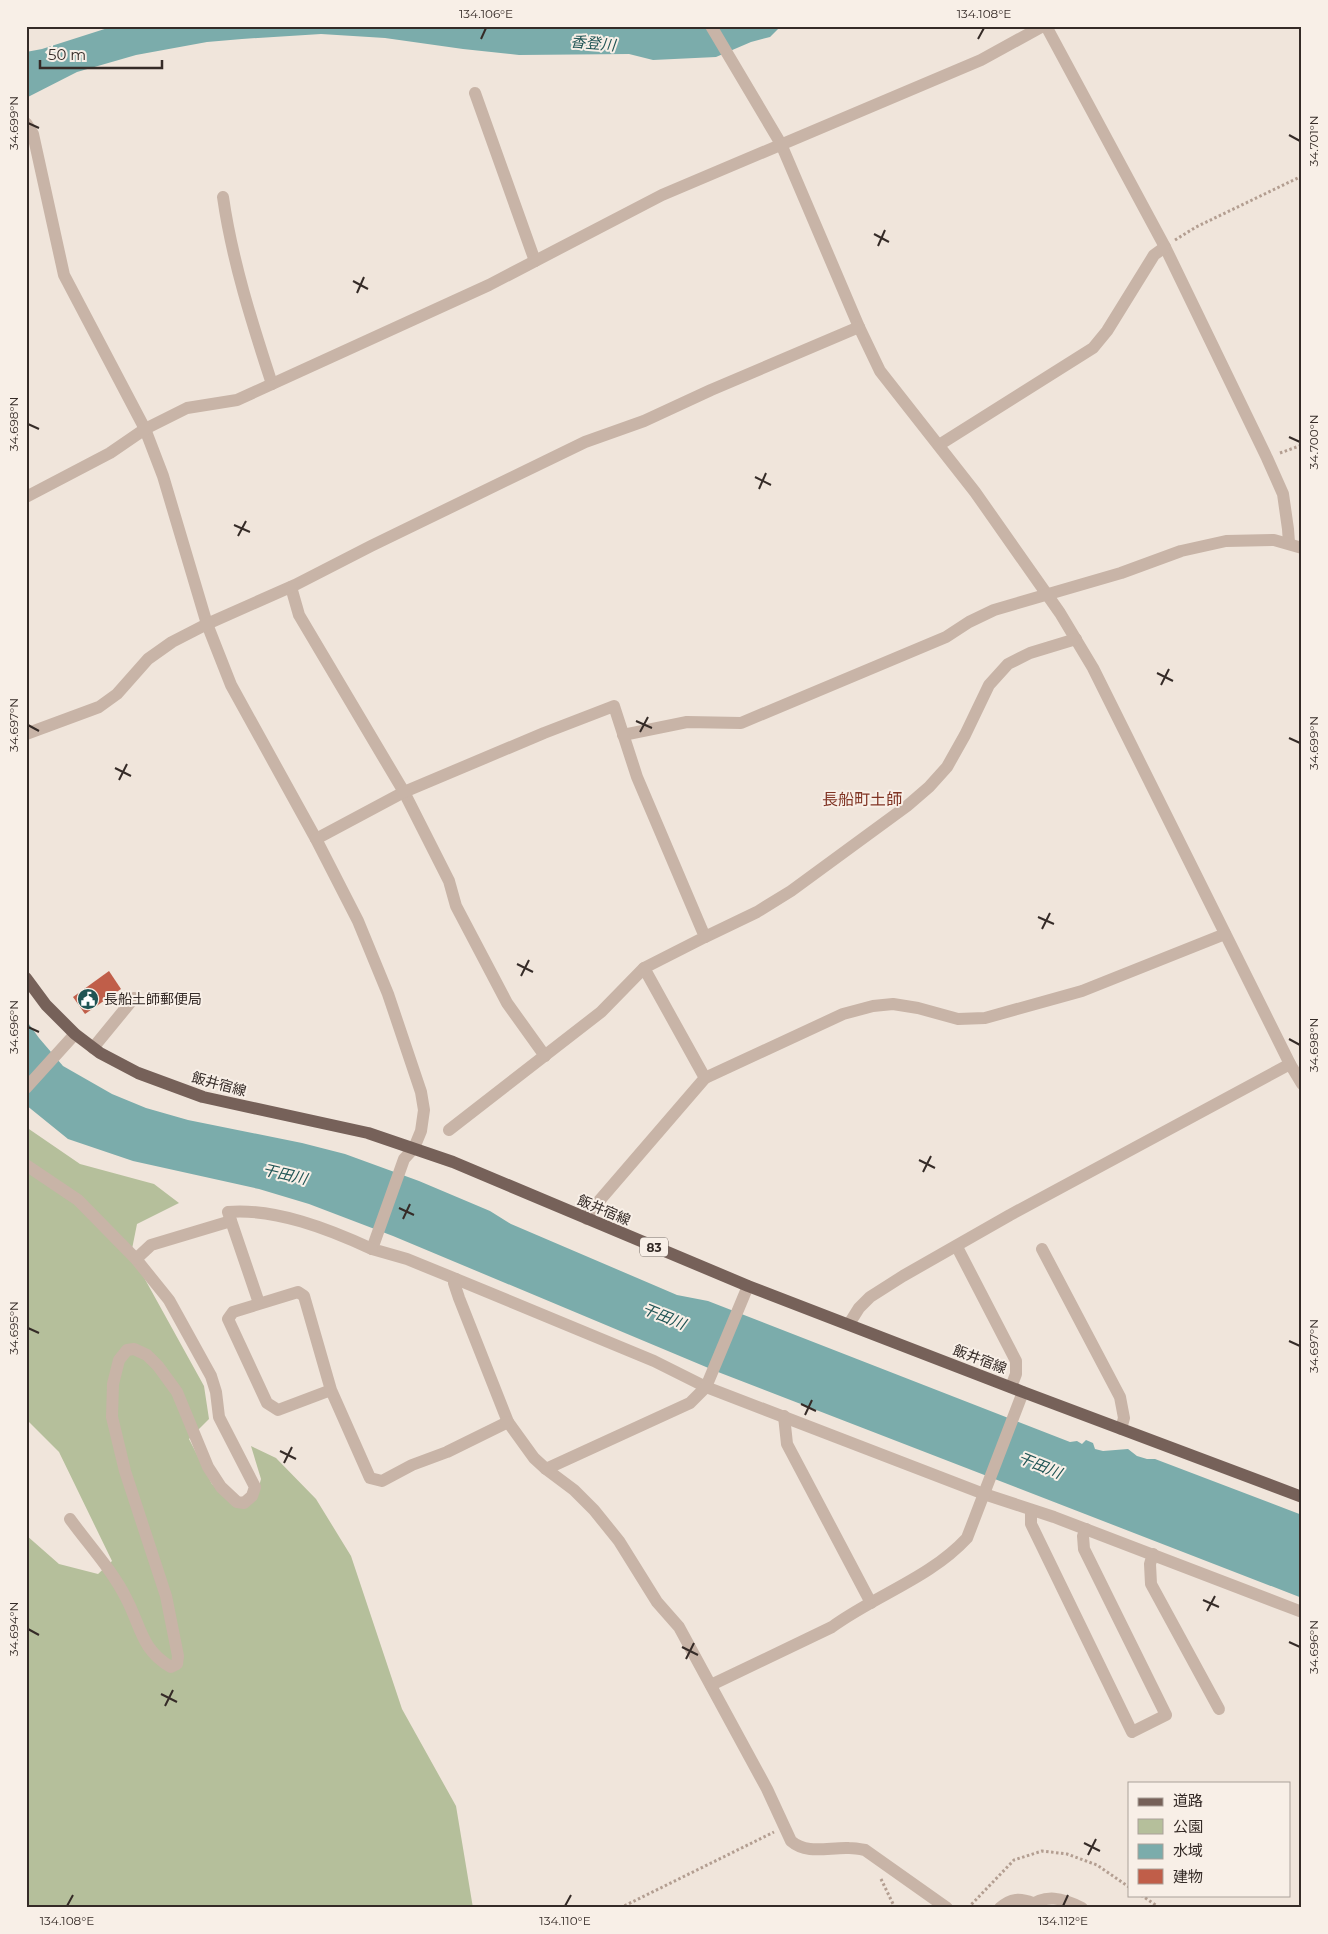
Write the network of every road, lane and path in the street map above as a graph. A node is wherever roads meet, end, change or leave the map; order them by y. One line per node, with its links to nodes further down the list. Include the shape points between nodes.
1 (711, 26): 5 (street)
2 (1041, 27): 5 (street, via 981,60); 8 (street)
3 (475, 93): 9 (street)
4 (26, 122): 12 (street, via 33,134 64,275)
5 (781, 144): 9 (street, via 662,195); 10 (street)
6 (1302, 176): 8 (path, via 1196,227)
7 (222, 197): 11 (street, via 227,229)
8 (1165, 247): 13 (street, via 1154,255 1093,348); 15 (street)
9 (535, 261): 11 (street)
10 (859, 327): 13 (street, via 880,371); 19 (street, via 644,421 585,442)
11 (272, 384): 12 (street, via 237,400 187,408)
12 (145, 429): 16 (street, via 110,453); 21 (street, via 163,476)
13 (939, 445): 20 (street)
14 (1302, 445): 15 (path)
15 (1267, 458): 17 (street, via 1283,494)
16 (26, 497)
17 (1288, 543): 18 (street); 20 (street, via 1274,540 1226,541 1181,551)
18 (1302, 548)
19 (291, 587): 21 (street); 25 (street, via 299,614)
20 (1048, 595): 22 (street); 24 (street, via 994,610 946,637 741,723 687,722)
21 (207, 624): 23 (street, via 148,659 117,694 99,707); 26 (street, via 231,685)
22 (1076, 639): 27 (street); 28 (street, via 1030,653 1008,664 989,685 947,767 907,806 791,891)
23 (26, 734)
24 (623, 735): 25 (street, via 614,706); 28 (street, via 654,819)
25 (404, 792): 26 (street); 34 (street, via 449,881 456,906 478,949 507,1003)
26 (316, 840): 39 (street, via 358,920 388,994 421,1092 424,1110)
27 (1225, 934): 35 (street); 36 (street, via 1082,991 985,1018 958,1019 893,1004 843,1014)
28 (705, 937): 29 (street)
29 (644, 968): 34 (street, via 601,1012); 36 (street)
30 (26, 978): 32 (main road, 飯井宿線 / 83, via 46,1005)
31 (134, 998): 33 (street)
32 (75, 1034): 33 (main road, 飯井宿線 / 83); 37 (street)
33 (93, 1048): 39 (main road, 飯井宿線 / 83, via 138,1073 203,1097 368,1133)
34 (545, 1056): 38 (street)
35 (1297, 1073): 44 (street, via 1010,1215)
36 (705, 1078): 41 (street)
37 (26, 1088)
38 (449, 1130)
39 (414, 1148): 41 (main road, 飯井宿線 / 83); 43 (street, via 404,1159)
40 (26, 1165): 46 (street, via 78,1200)
41 (587, 1219): 48 (main road, 飯井宿線 / 83)
42 (231, 1220): 43 (street, via 228,1212 266,1213); 46 (street, via 151,1245); 49 (street)
43 (373, 1244): 47 (street)
44 (957, 1246): 50 (street, via 870,1298); 53 (street, via 1016,1361)
45 (1042, 1249): 56 (street, via 1120,1398 1124,1418)
46 (136, 1259): 61 (street, via 170,1300 203,1358 216,1392 222,1424 255,1487 252,1496 244,1503 237,1502 221,1487 199,1449 176,1392 147,1355 134,1349 127,1350 118,1360 112,1417 125,1471 166,1596 177,1664 171,1667 158,1660 143,1640 126,1597)
47 (456, 1279): 51 (street); 55 (street, via 454,1283 459,1298)
48 (748, 1286): 50 (main road, 飯井宿線 / 83); 51 (street)
49 (258, 1304): 52 (street, via 298,1292 304,1296); 52 (street, via 232,1312 228,1319 267,1403 278,1410)
50 (849, 1324): 53 (main road, 飯井宿線 / 83)
51 (708, 1383): 54 (street); 57 (street, via 690,1403)
52 (332, 1390): 55 (street, via 370,1478 382,1481)
53 (1017, 1390): 56 (main road, 飯井宿線 / 83); 58 (street, via 1016,1409)
54 (784, 1416): 58 (street); 64 (street, via 787,1444)
55 (508, 1422): 57 (street)
56 (1120, 1429): 59 (main road, 飯井宿線 / 83)
57 (546, 1469): 66 (street, via 574,1490 619,1541 652,1594 680,1627)
58 (985, 1491): 60 (street); 64 (street, via 967,1538 953,1553 935,1567)
59 (1302, 1497)
60 (1031, 1510): 62 (street); 62 (street, via 1031,1524 1132,1732 1166,1715 1084,1549)
61 (70, 1519)
62 (1086, 1529): 63 (street)
63 (1153, 1554): 65 (street); 67 (street, via 1151,1584)
64 (870, 1604): 66 (street, via 832,1626)
65 (1302, 1612)
66 (710, 1684): 68 (street, via 767,1789)
67 (1218, 1709)
68 (783, 1827): 69 (street, via 797,1847 865,1850); 73 (path)
69 (881, 1861): 74 (path, via 878,1867 881,1880); 75 (street)
70 (1128, 1886): 76 (path, via 1097,1865 1067,1854 1042,1851 1014,1860)
71 (1142, 1896): 79 (path)
72 (1030, 1905): 77 (street, via 1023,1899 1008,1901); 78 (street, via 1056,1898)
73 (620, 1908)
74 (895, 1908)
75 (947, 1908)
76 (968, 1908)
77 (1000, 1908)
78 (1082, 1908)
79 (1160, 1908)

